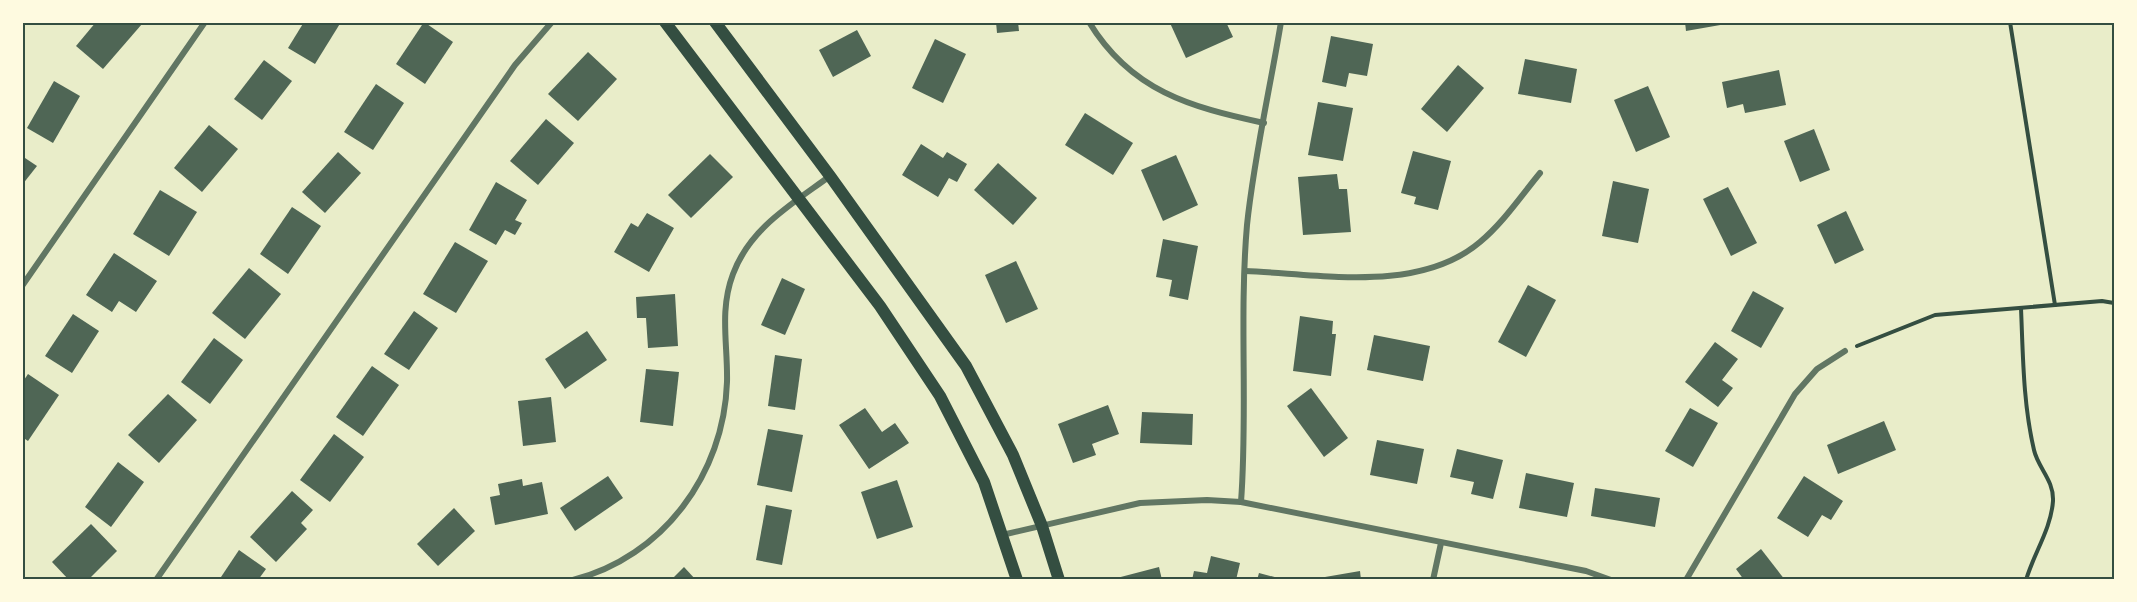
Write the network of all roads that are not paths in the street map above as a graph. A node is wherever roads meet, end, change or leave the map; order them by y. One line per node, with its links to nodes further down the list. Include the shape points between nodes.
1 (205, 22): 12 (street)
2 (552, 22): 18 (street, via 515,65)
3 (665, 22): 10 (main road)
4 (715, 22): 9 (main road)
5 (1089, 22): 7 (street, via 1120,63 1168,96 1208,111)
6 (1281, 22): 7 (street)
7 (1264, 123): 11 (street, via 1248,223)
8 (1540, 173): 11 (street, via 1481,242 1434,269 1389,277)
9 (830, 176): 10 (street); 15 (main road, via 966,366 1013,455)
10 (798, 199): 16 (main road, via 880,306 940,396 984,482); 19 (street, via 756,233 733,274 724,314 726,398 719,434 697,488 675,518 644,547 606,568)
11 (1245, 271): 14 (street, via 1245,451)
12 (22, 286)
13 (1845, 351): 24 (street, via 1817,369 1795,394)
14 (1241, 502): 15 (street, via 1140,502); 17 (street)
15 (1042, 526): 16 (street); 21 (main road)
16 (1002, 535): 20 (main road)
17 (1441, 543): 22 (street); 23 (street)
18 (156, 579)
19 (573, 579)
20 (1017, 579)
21 (1059, 579)
22 (1433, 579)
23 (1611, 579)
24 (1686, 579)

